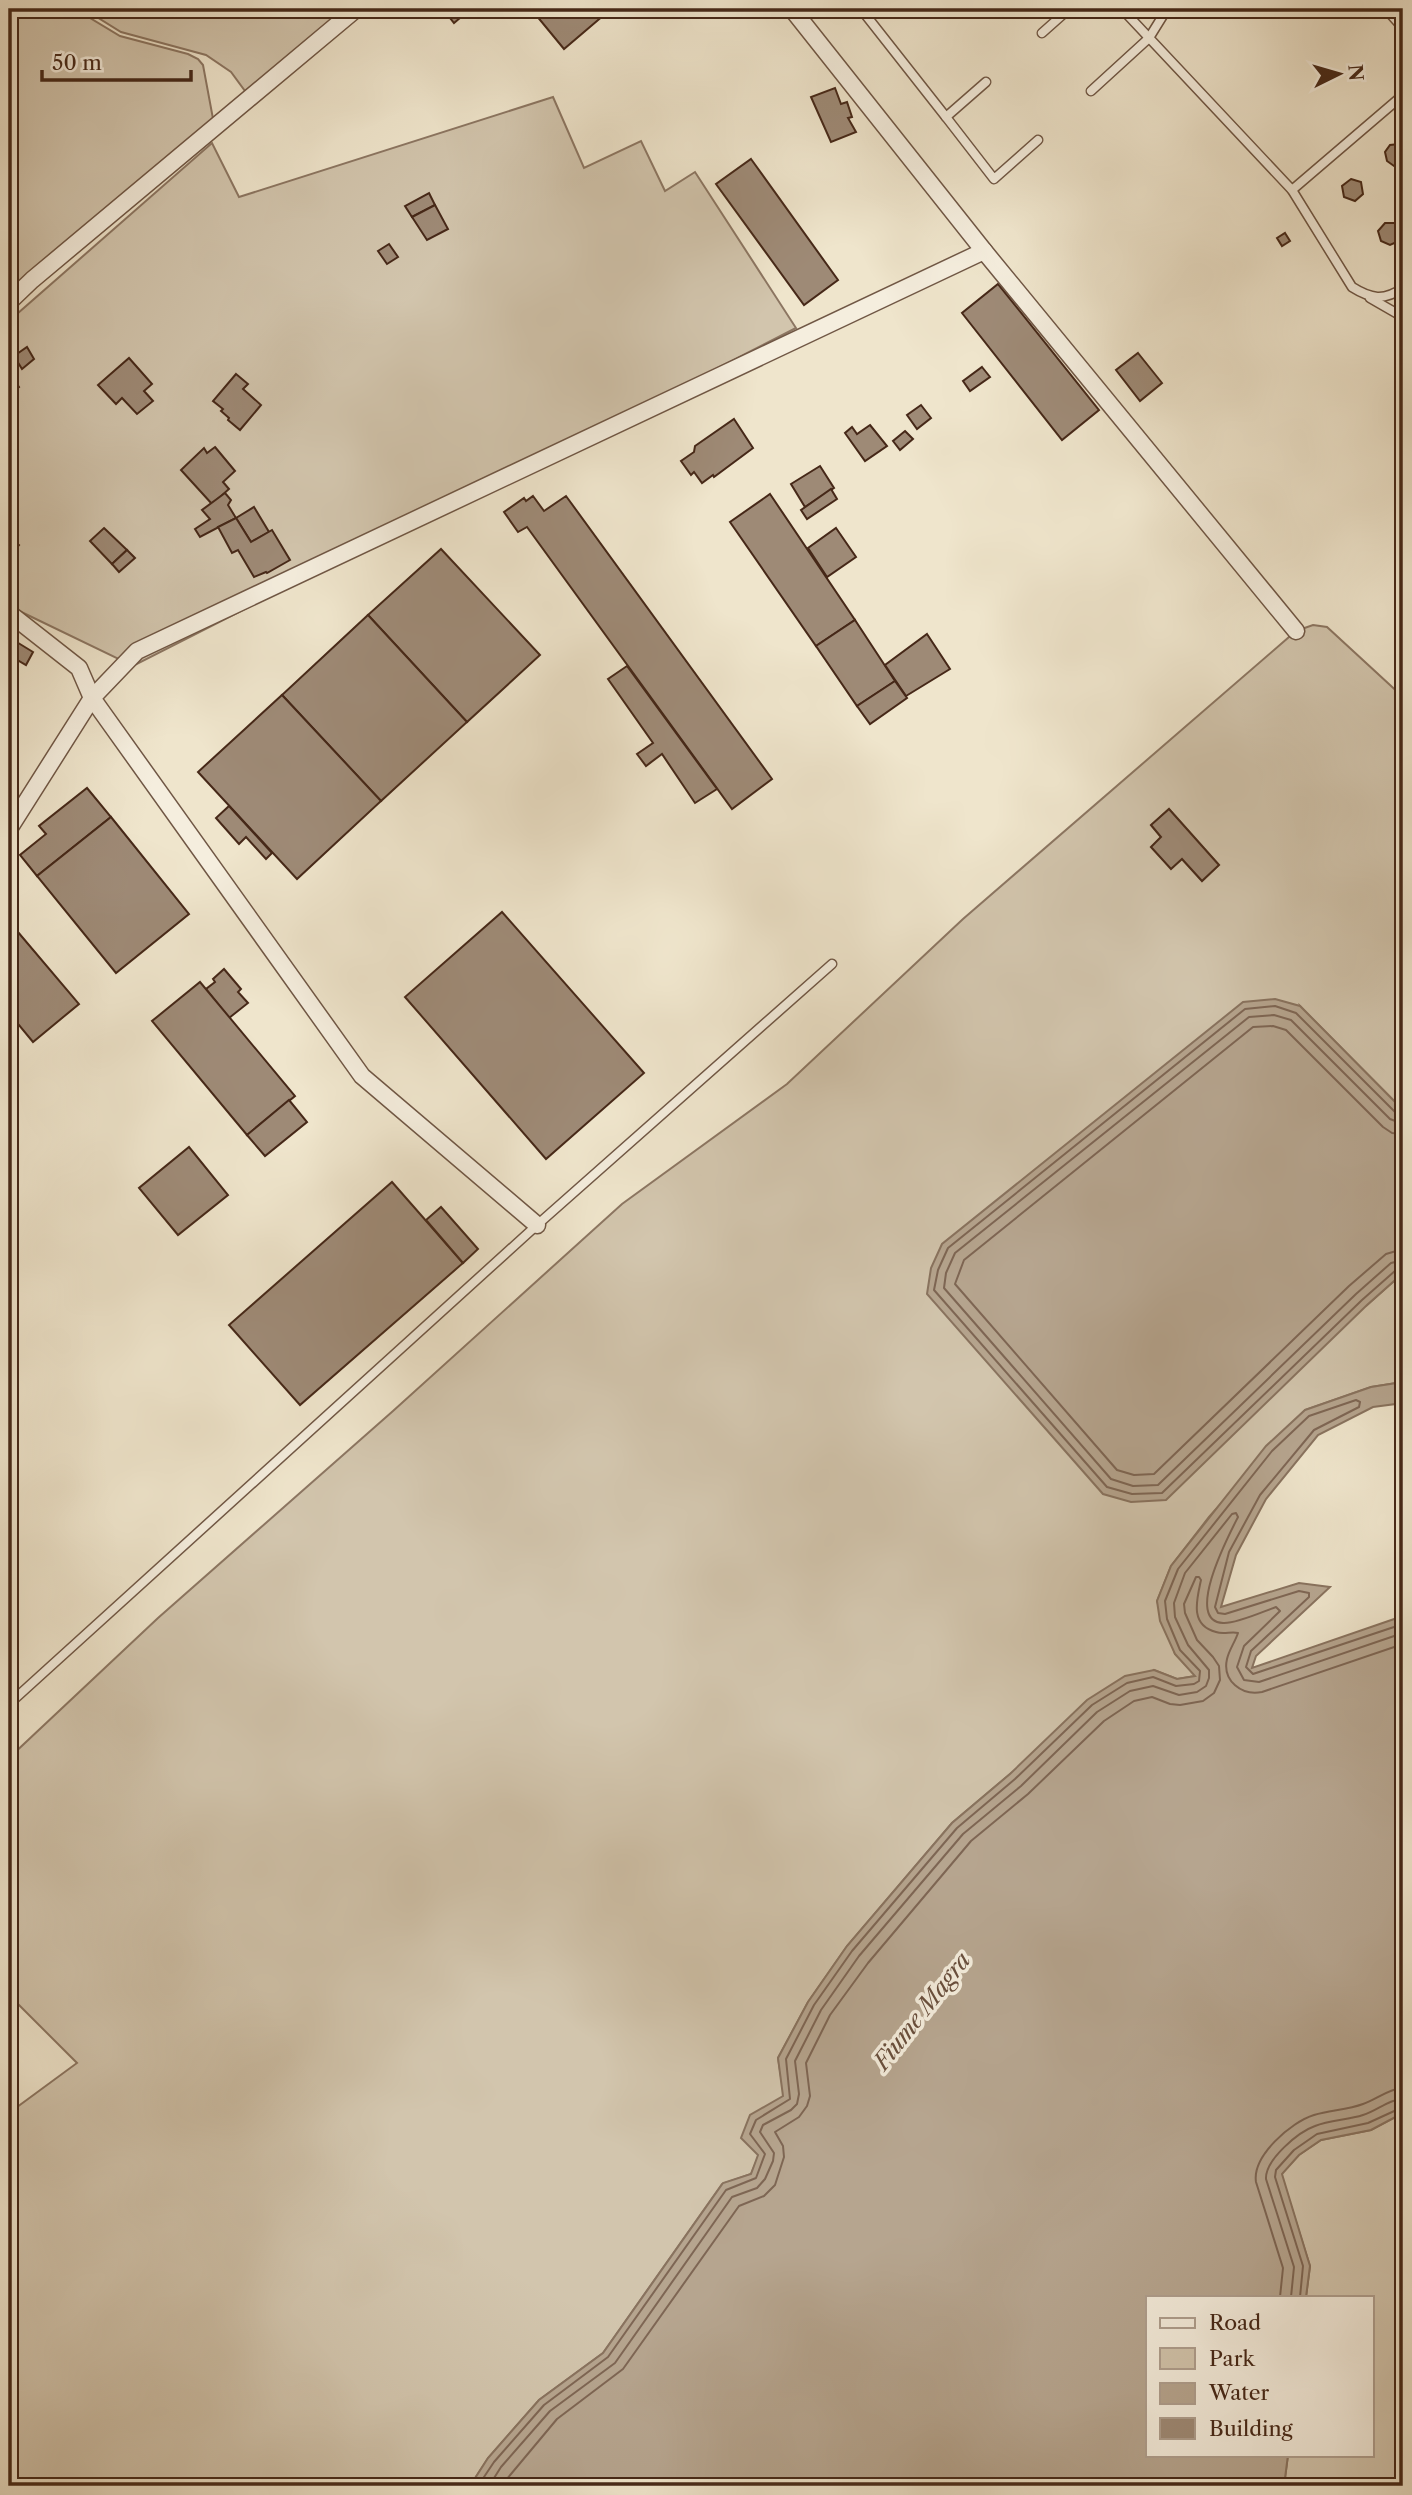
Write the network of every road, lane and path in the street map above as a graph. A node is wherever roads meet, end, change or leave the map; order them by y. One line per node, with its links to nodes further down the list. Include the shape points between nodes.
1 (356, 9): 20 (street)
2 (792, 9): 17 (street)
3 (861, 9): 14 (lane)
4 (1069, 9): 9 (lane)
5 (1122, 9): 10 (lane)
6 (1167, 9): 10 (lane)
7 (1386, 9): 8 (lane)
8 (1403, 28)
9 (1042, 33)
10 (1149, 38): 12 (lane); 16 (lane)
11 (986, 82): 14 (lane)
12 (1091, 91)
13 (1403, 95): 16 (lane)
14 (946, 117): 15 (lane, via 994,179)
15 (1038, 139)
16 (1292, 190): 19 (lane, via 1352,287)
17 (984, 251): 23 (street); 24 (street, via 137,651)
18 (1403, 288): 19 (lane, via 1391,297)
19 (1367, 297): 21 (lane)
20 (9, 302)
21 (1403, 317)
22 (9, 613): 24 (street, via 79,668)
23 (1296, 631)
24 (92, 698): 25 (street); 27 (street, via 362,1076)
25 (9, 829)
26 (832, 964): 27 (lane)
27 (537, 1225): 28 (lane)
28 (9, 1704)

